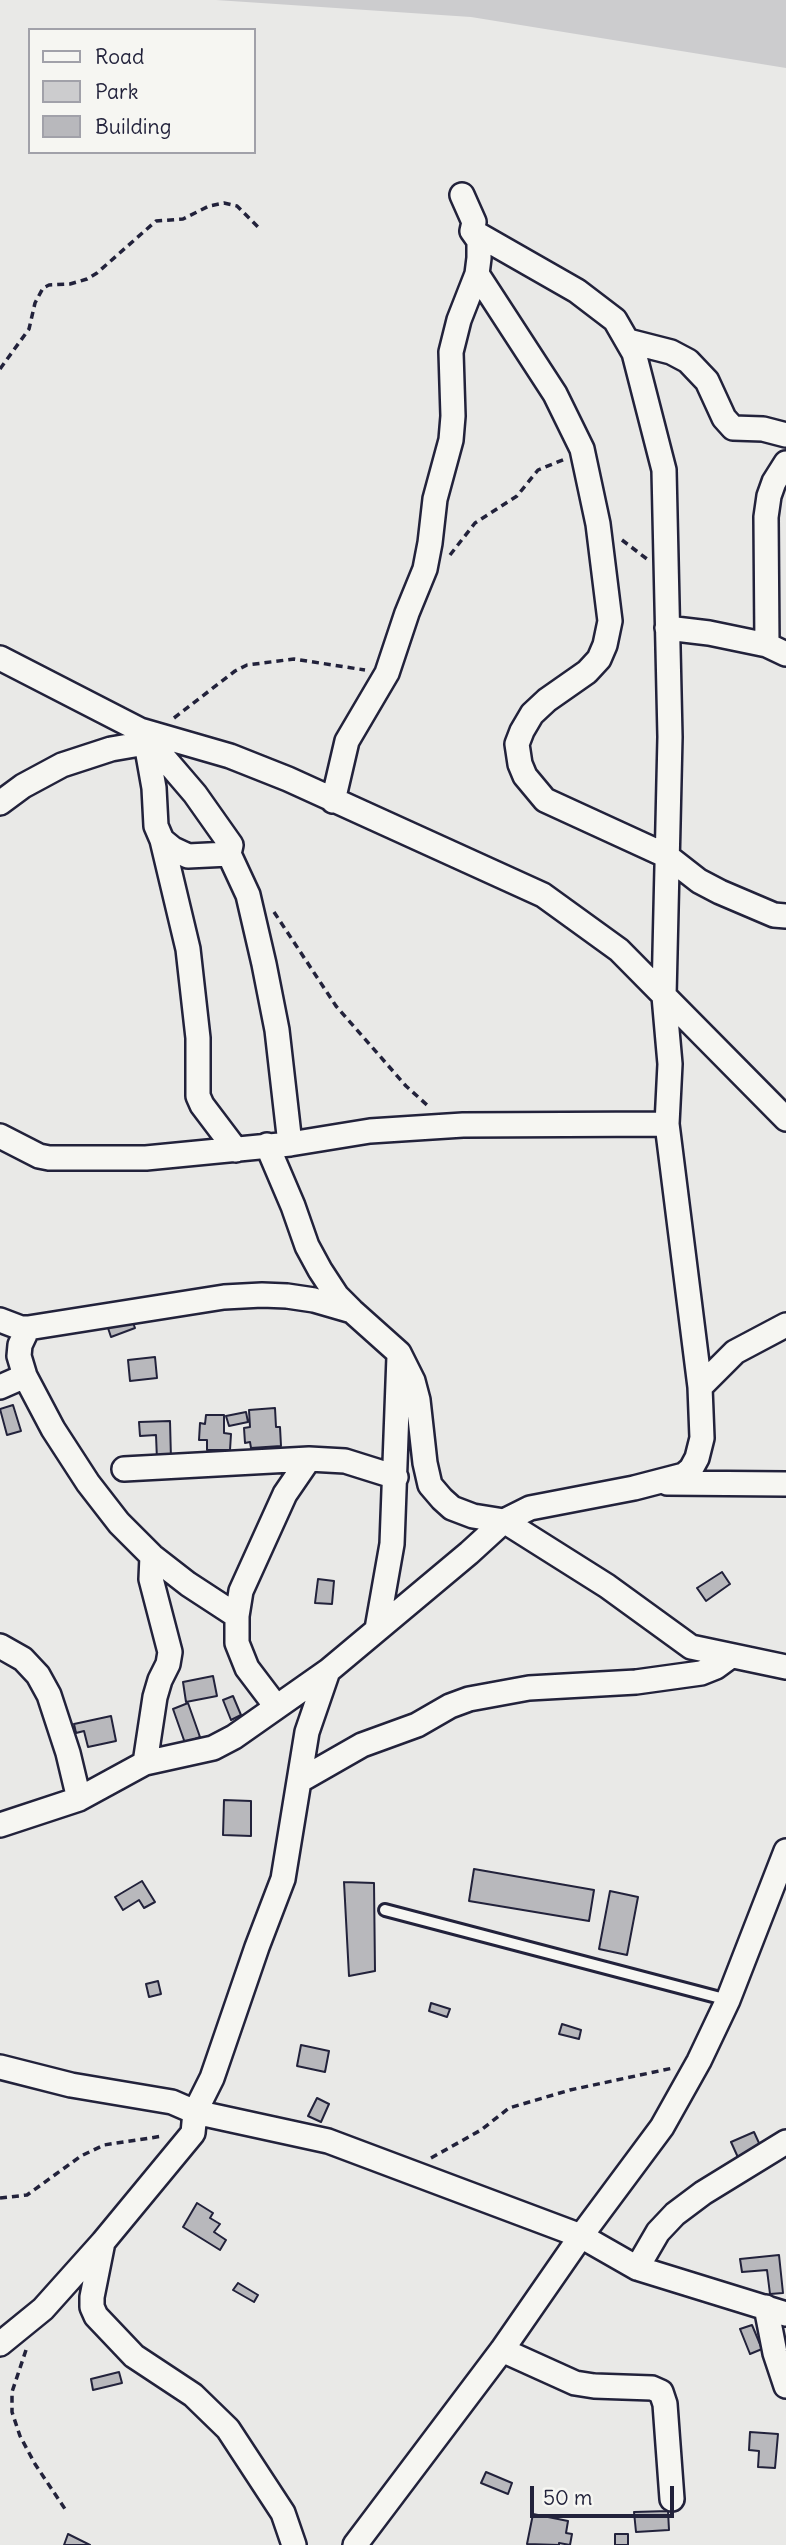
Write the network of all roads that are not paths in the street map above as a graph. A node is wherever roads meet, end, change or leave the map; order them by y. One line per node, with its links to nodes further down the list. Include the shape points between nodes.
1 (462, 195): 2 (street, via 474,222)
2 (472, 231): 3 (street, via 479,241); 4 (street, via 593,301 615,320)
3 (477, 274): 11 (street, via 451,352 451,440 435,499 425,569 387,673 347,741); 15 (street, via 555,394 582,449 598,524 610,621 599,659 532,714 517,744 520,764 545,800)
4 (628, 341): 5 (street, via 688,361 707,381 733,428); 7 (street, via 664,470)
5 (786, 435)
6 (786, 463): 8 (street, via 774,482 766,517)
7 (667, 628): 8 (street); 15 (street)
8 (776, 650)
9 (0, 658): 10 (street)
10 (147, 737): 11 (street, via 230,756); 12 (street, via 62,765); 13 (street, via 156,826); 14 (street, via 214,818 230,845)
11 (333, 801): 17 (street, via 543,895 619,950)
12 (0, 803)
13 (162, 840): 14 (street, via 188,856); 23 (street, via 188,949 198,1038 198,1096)
14 (229, 854): 21 (street, via 248,895 264,964)
15 (667, 856): 16 (street, via 720,892); 17 (street)
16 (786, 916)
17 (664, 996): 18 (street); 19 (street, via 670,1064)
18 (786, 1119)
19 (667, 1124): 21 (street, via 463,1125 370,1131); 31 (street)
20 (0, 1136): 23 (street, via 49,1158 146,1158)
21 (290, 1144): 22 (street)
22 (267, 1145): 23 (street); 24 (street, via 307,1246)
23 (236, 1150)
24 (352, 1311): 27 (street, via 314,1300 262,1295); 28 (street)
25 (0, 1320): 27 (street)
26 (786, 1325): 31 (street, via 735,1352)
27 (28, 1328): 29 (street, via 19,1356)
28 (399, 1353): 34 (street); 37 (street, via 418,1400 430,1485 452,1508)
29 (25, 1376): 30 (street); 38 (street, via 80,1472 119,1523)
30 (0, 1387)
31 (700, 1387): 35 (street, via 702,1438 697,1458 684,1475)
32 (309, 1459): 33 (street); 34 (street, via 345,1461); 39 (street, via 279,1506 241,1591)
33 (124, 1469)
34 (396, 1477): 40 (street, via 392,1544)
35 (662, 1482): 36 (street); 37 (street, via 530,1508)
36 (786, 1485)
37 (503, 1521): 40 (street); 42 (street, via 607,1586 691,1647)
38 (152, 1556): 39 (street); 46 (street, via 151,1579 170,1652 155,1697)
39 (237, 1616): 45 (street, via 243,1661)
40 (377, 1629): 44 (street)
41 (0, 1646): 48 (street, via 23,1659 49,1695)
42 (732, 1657): 43 (street); 47 (street, via 701,1673 530,1688 469,1699 362,1745)
43 (786, 1667)
44 (328, 1671): 45 (street); 47 (street, via 307,1732)
45 (278, 1704): 46 (street, via 213,1748)
46 (145, 1763): 48 (street)
47 (299, 1781): 54 (street, via 283,1879)
48 (79, 1799): 49 (street)
49 (0, 1825)
50 (786, 1851): 52 (street)
51 (385, 1910): 52 (lane)
52 (728, 2000): 56 (street, via 662,2127)
53 (0, 2067): 54 (street, via 172,2102)
54 (194, 2123): 56 (street, via 328,2141); 57 (street)
55 (786, 2142): 58 (street, via 676,2214 658,2232)
56 (581, 2236): 58 (street); 61 (street)
57 (103, 2242): 60 (street, via 43,2309); 64 (street, via 92,2297 96,2316 134,2356 193,2395 228,2429 283,2513)
58 (637, 2268): 59 (street)
59 (776, 2310): 62 (street, via 775,2353)
60 (0, 2344)
61 (502, 2350): 63 (street, via 575,2383 661,2392); 65 (street)
62 (786, 2386)
63 (672, 2499)
64 (294, 2545)
65 (355, 2545)

